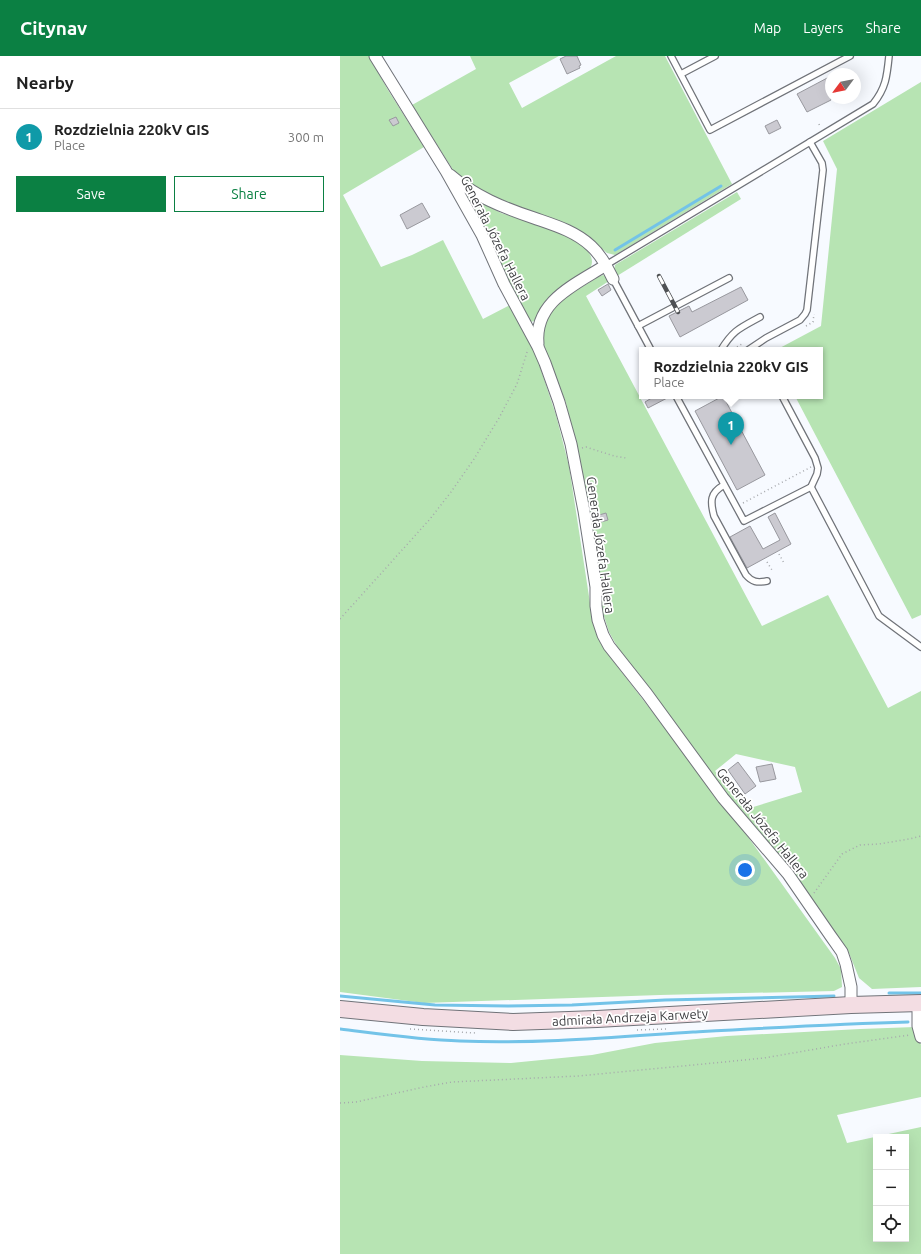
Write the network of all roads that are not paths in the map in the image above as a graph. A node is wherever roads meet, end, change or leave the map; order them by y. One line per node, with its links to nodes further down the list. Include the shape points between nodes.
1 (375, 56): 8 (street, Generała Józefa Hallera)
2 (671, 56): 6 (lane)
3 (715, 56): 6 (lane)
4 (850, 56): 6 (lane, via 710,130)
5 (889, 56): 7 (lane, via 885,86 872,104)
6 (681, 74)
7 (810, 142): 9 (lane); 17 (lane, via 822,163 822,170 806,314)
8 (446, 171): 9 (street, via 460,184 482,197 580,238 591,246); 14 (street, Generała Józefa Hallera, via 482,235 504,284)
9 (606, 265): 11 (street); 14 (street, via 557,296 548,306 538,328)
10 (729, 278): 13 (lane)
11 (613, 279): 13 (lane)
12 (760, 317): 16 (lane, via 733,333)
13 (638, 326): 15 (lane)
14 (538, 346): 25 (street, Generała Józefa Hallera, via 559,402 572,451 592,561 602,635 723,798 788,874 842,952 849,973)
15 (649, 347)
16 (723, 347)
17 (753, 347)
18 (679, 399): 20 (lane)
19 (784, 399): 21 (lane, via 817,464 817,474)
20 (724, 485): 21 (lane, via 744,521); 22 (lane, via 712,495 711,506 714,516 746,576 751,581 759,583)
21 (811, 487): 23 (lane, via 879,616)
22 (766, 581)
23 (921, 647)
24 (919, 1003): 25 (main road, admirała Andrzeja Karwety); 27 (street)
25 (851, 1005): 26 (main road, admirała Andrzeja Karwety, via 513,1022)
26 (340, 1009)
27 (920, 1035)

